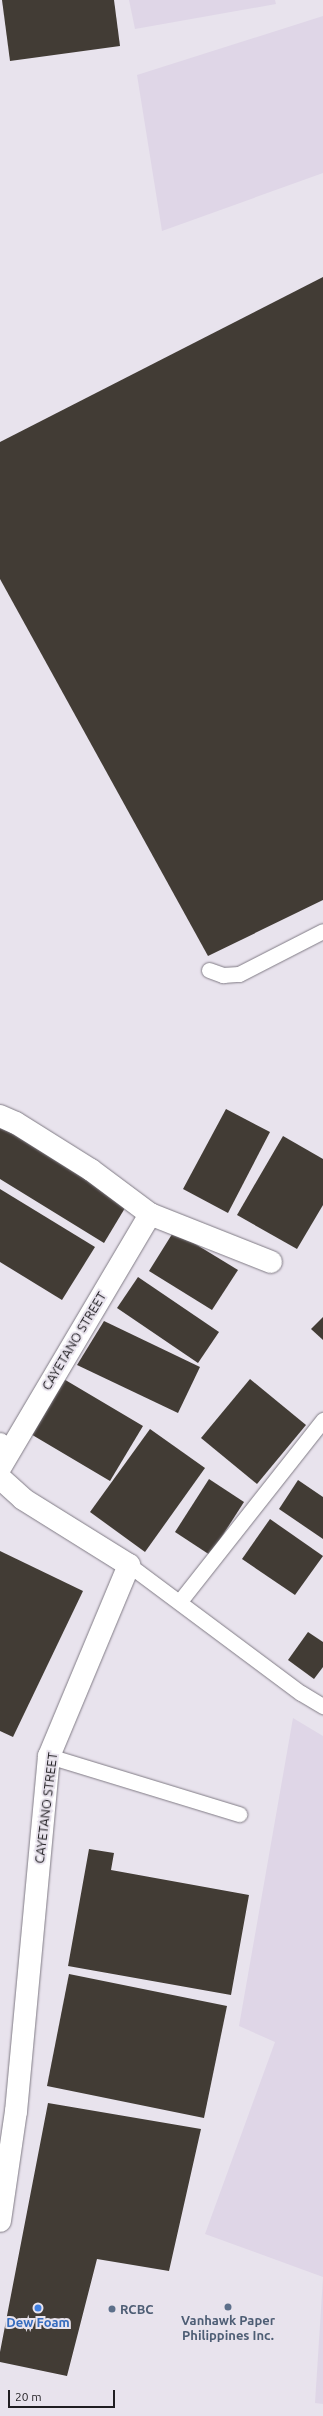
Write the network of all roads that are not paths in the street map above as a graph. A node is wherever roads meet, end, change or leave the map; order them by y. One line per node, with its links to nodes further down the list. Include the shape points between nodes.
1 (323, 931): 2 (lane, via 239,974 223,975)
2 (209, 970)
3 (0, 1116): 4 (street, via 16,1123 91,1170)
4 (150, 1214): 5 (street); 7 (street, CAYETANO STREET)
5 (271, 1262)
6 (323, 1420): 11 (lane)
7 (5, 1443): 8 (street, CAYETANO STREET)
8 (0, 1468)
9 (0, 1478): 10 (street, via 23,1499)
10 (129, 1565): 11 (lane); 13 (street, CAYETANO STREET)
11 (180, 1601): 12 (lane, via 301,1693)
12 (323, 1706)
13 (49, 1756): 14 (lane); 15 (street, CAYETANO STREET, via 16,2111)
14 (239, 1814)
15 (0, 2221)

